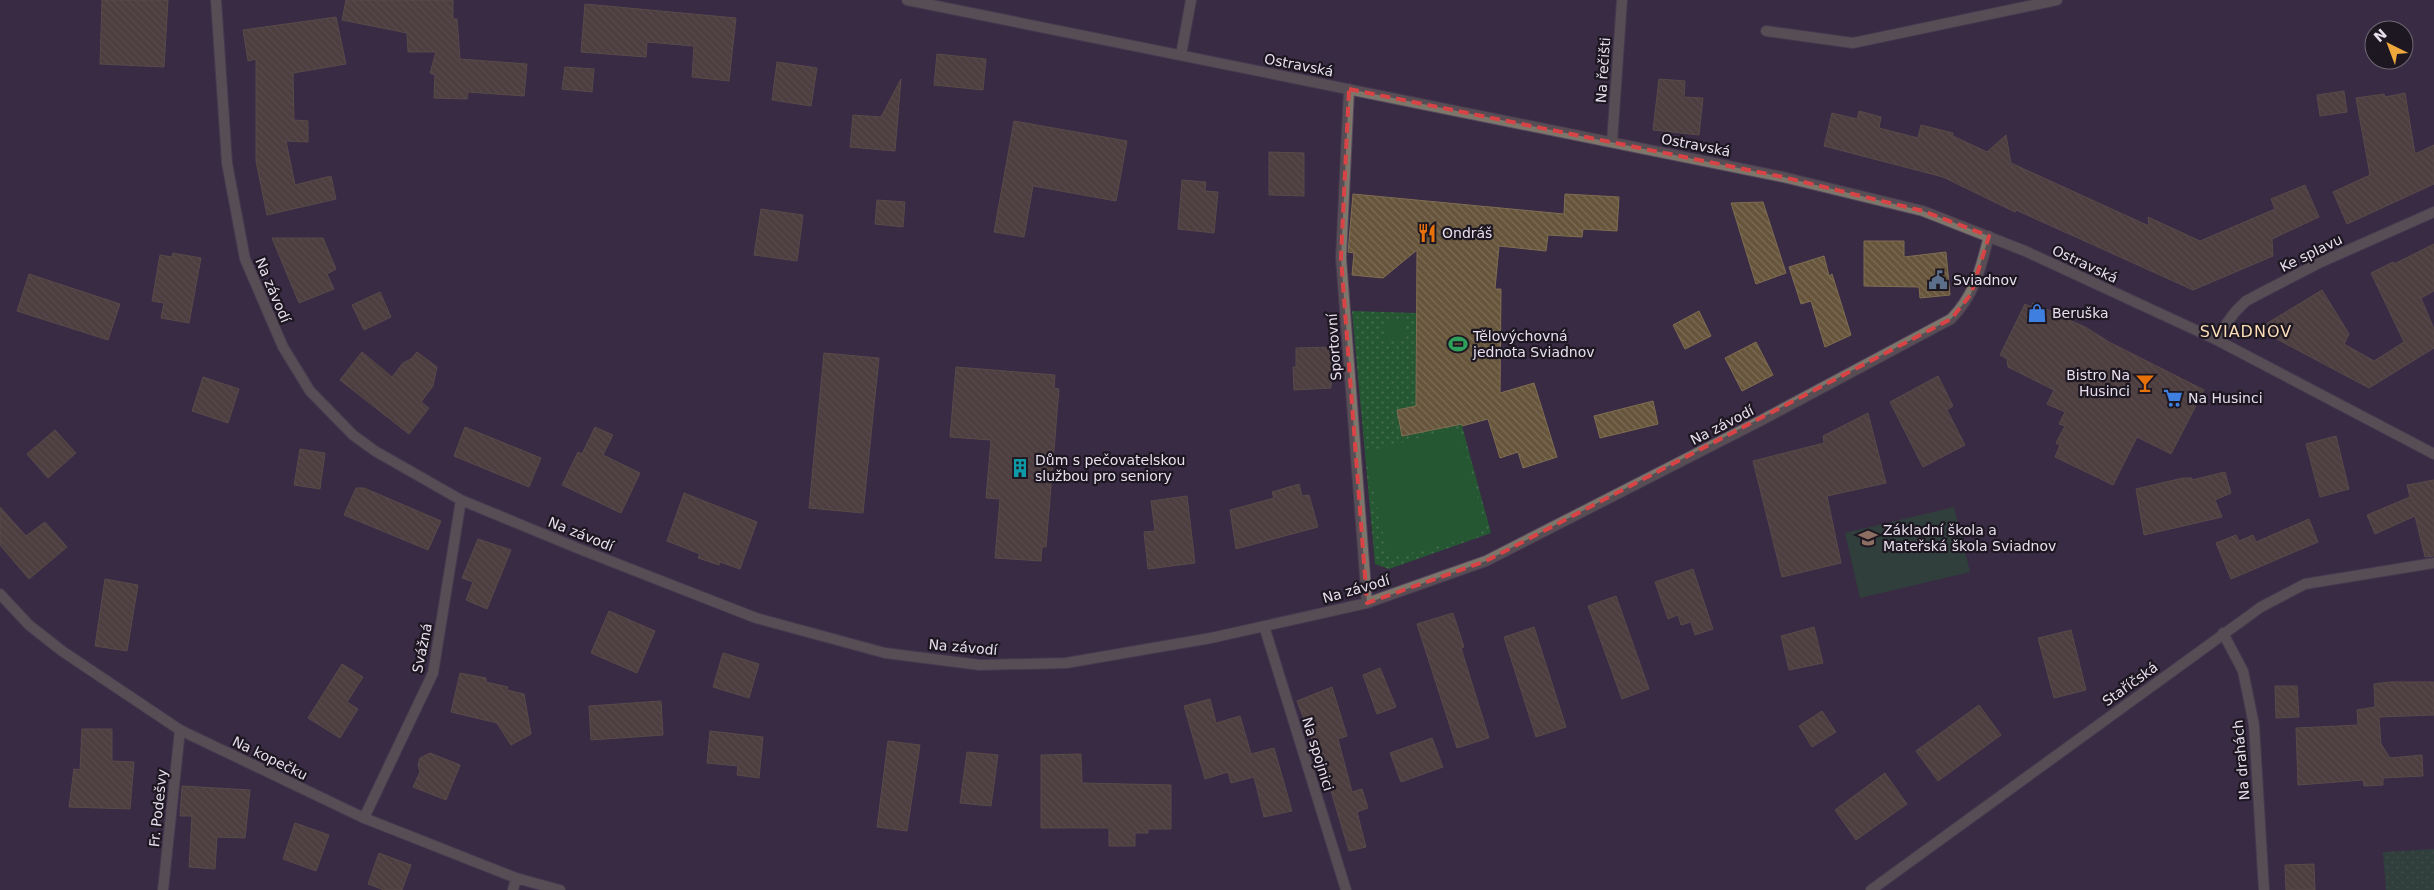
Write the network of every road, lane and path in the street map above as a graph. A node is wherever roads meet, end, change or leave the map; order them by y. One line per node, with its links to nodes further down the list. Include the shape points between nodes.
1 (216, 0): 14 (street, Na závodí, via 227,163 245,259 283,348 310,391 352,434 375,452)
2 (907, 0): 7 (street, Ostravská)
3 (1191, 0): 7 (street)
4 (1622, 0): 9 (street, Na řečišti)
5 (2057, 0): 6 (street, via 1853,43)
6 (1766, 31)
7 (1181, 55): 8 (street, Ostravská)
8 (1349, 89): 9 (street, Ostravská); 17 (street, Sportovní, via 1341,258)
9 (1612, 142): 11 (street, Ostravská, via 1783,177 1923,211)
10 (2434, 212): 12 (street, Ke splavu, via 2319,263 2246,301)
11 (1989, 236): 12 (street, Ostravská); 17 (street, Na závodí, via 1971,294 1963,308 1944,323 1486,561)
12 (2215, 338): 13 (street, Ostravská)
13 (2434, 454)
14 (461, 500): 18 (street, Na závodí, via 756,618 885,653 980,665 1066,663); 21 (street, Svážná, via 433,673)
15 (2434, 563): 19 (street, Staříčská, via 2305,584 2261,607)
16 (0, 594): 20 (street, Na kopečku, via 29,625 62,651)
17 (1368, 603): 18 (street, Na závodí)
18 (1264, 626): 26 (street, Na spojnici)
19 (2223, 633): 27 (street, Staříčská); 28 (street, Na drahách, via 2243,671 2254,725)
20 (180, 730): 21 (street, Na kopečku); 23 (street, Fr. Podešvy)
21 (364, 818): 22 (street, Na kopečku)
22 (516, 878): 24 (street); 25 (street, Na kopečku)
23 (163, 890)
24 (512, 890)
25 (560, 890)
26 (1346, 890)
27 (1871, 890)
28 (2264, 890)

